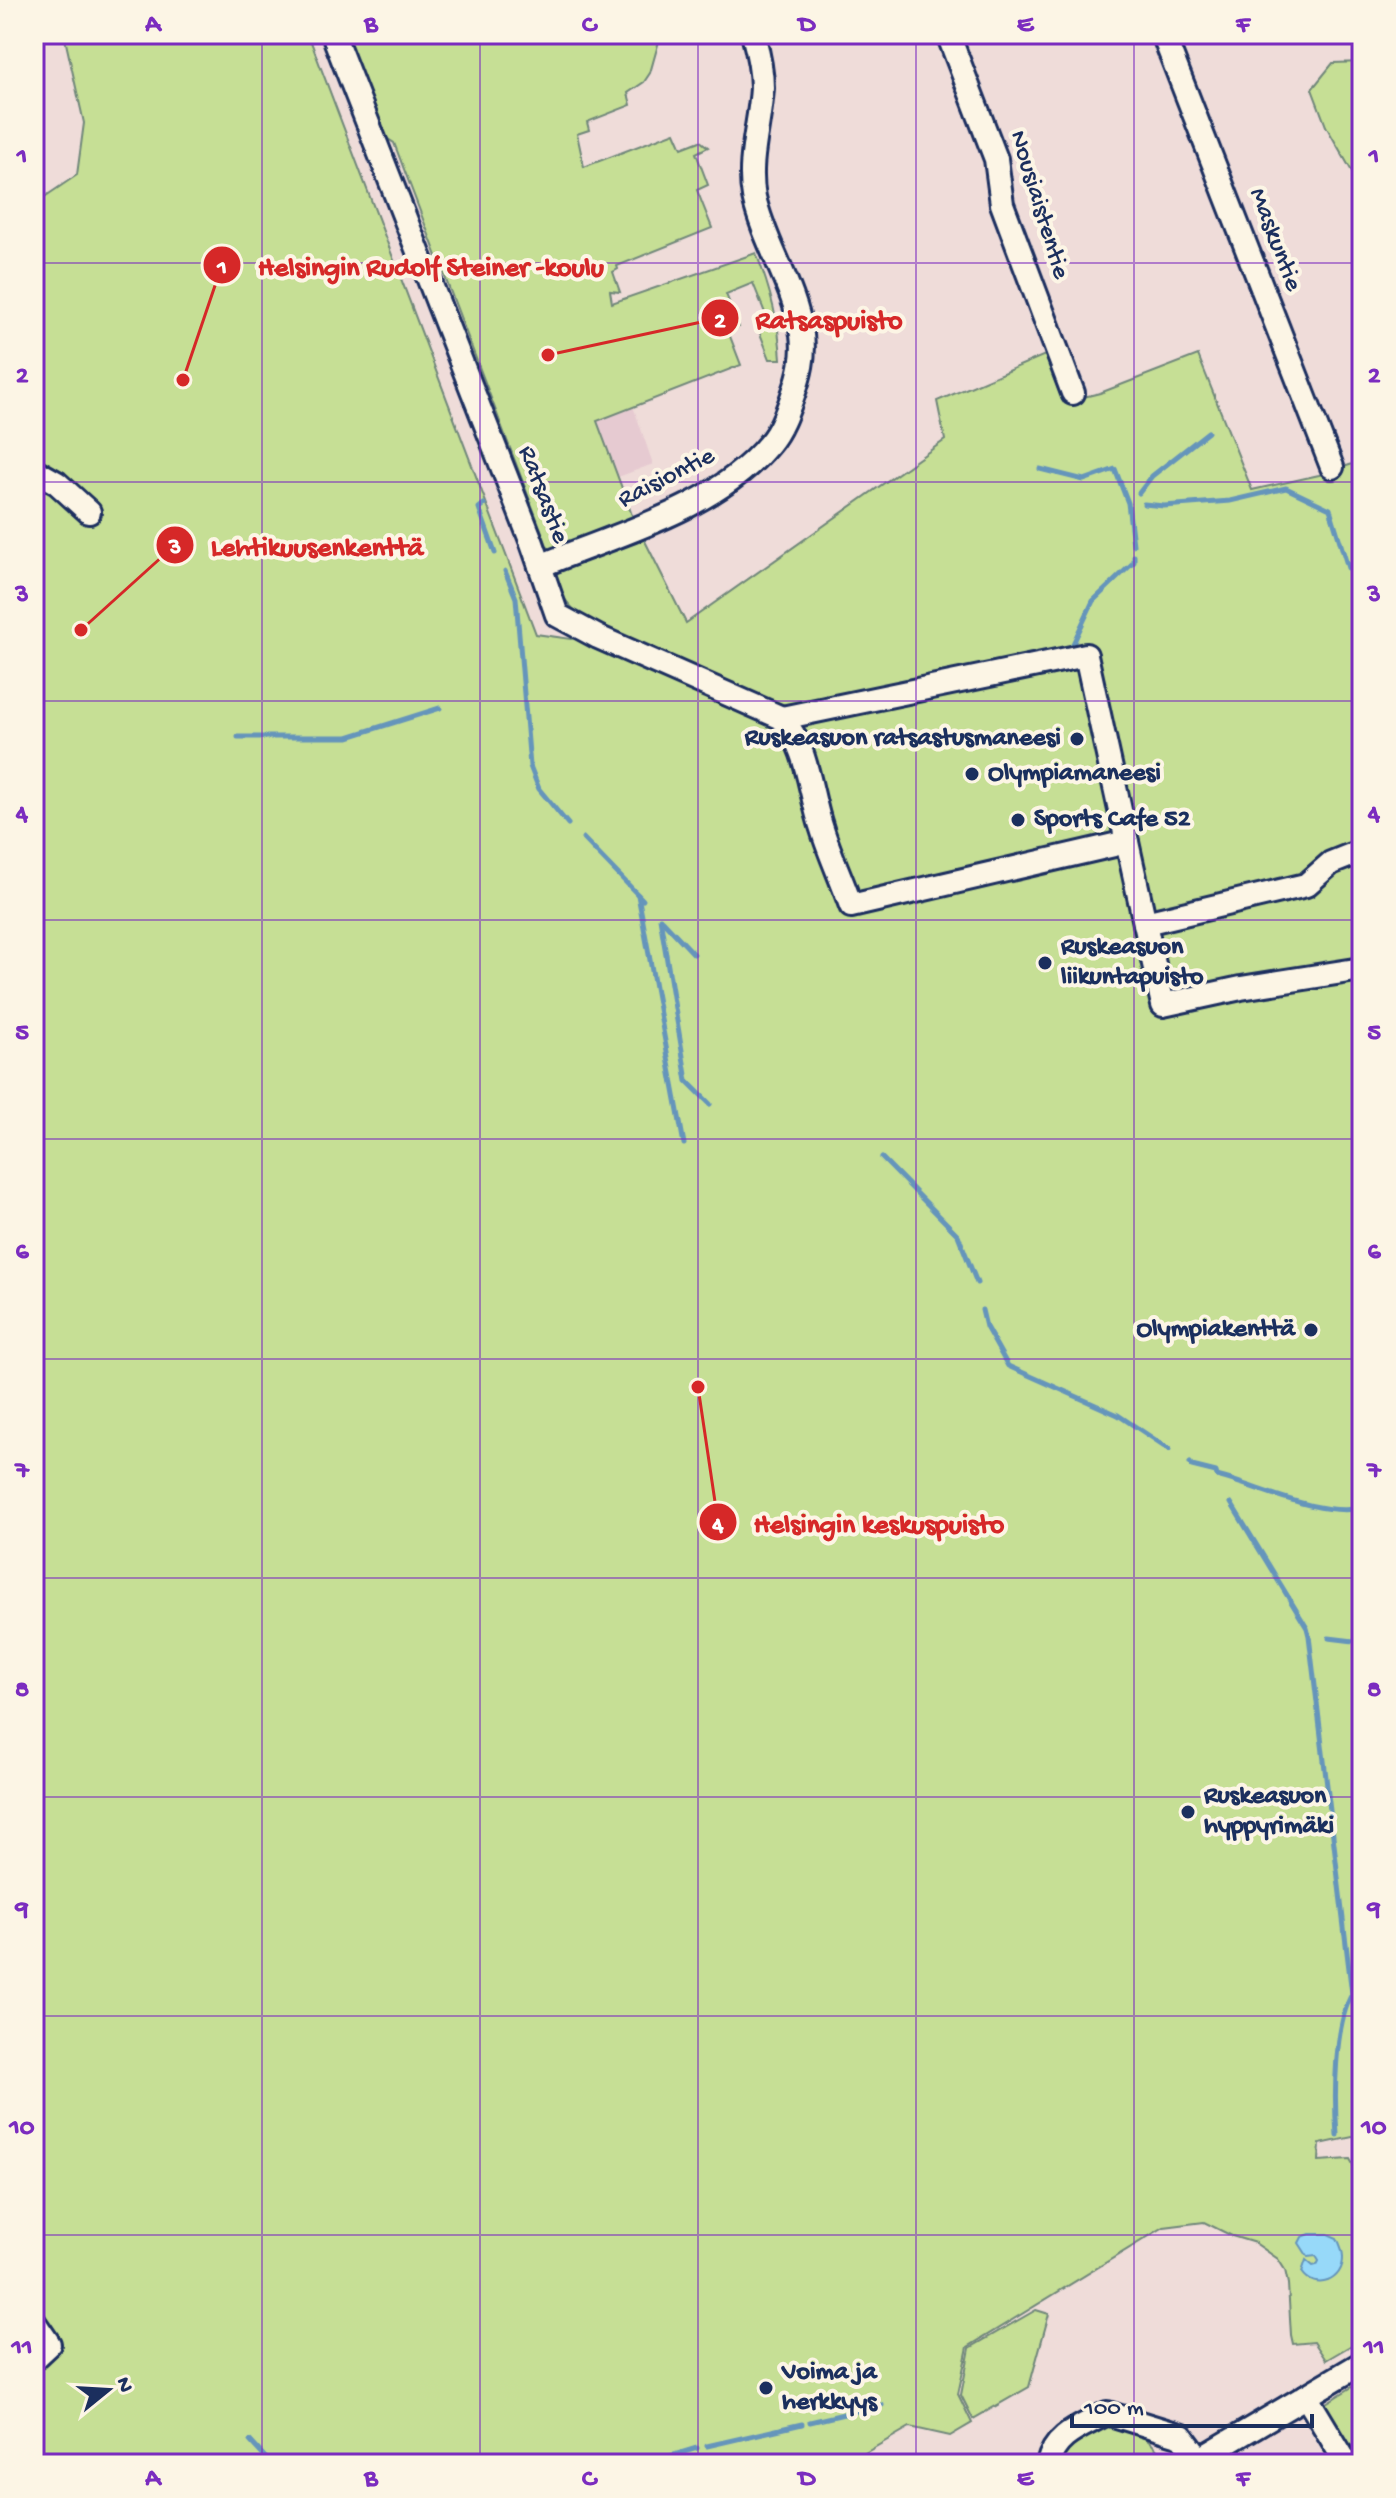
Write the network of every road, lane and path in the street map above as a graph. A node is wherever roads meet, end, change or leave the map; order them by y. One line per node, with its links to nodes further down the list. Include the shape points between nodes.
1 (333, 34): 9 (street, Ratsastie)
2 (753, 34): 9 (street, Raisiontie, via 762,86 751,178 803,338 800,376 787,411 771,442 717,489)
3 (948, 34): 5 (street, Nousiaistentie, via 996,159 1002,204)
4 (1163, 34): 6 (street, Maskuntie)
5 (1073, 393)
6 (1332, 467)
7 (34, 470): 8 (street)
8 (89, 512)
9 (540, 566): 10 (street, Ratsastie, via 557,615)
10 (782, 718): 11 (street, via 799,745 822,830 851,906); 11 (street, via 1086,655)
11 (1127, 842): 13 (street)
12 (1362, 857): 13 (street, via 1351,855 1331,863 1306,885)
13 (1145, 923): 14 (street, via 1163,1005)
14 (1362, 969)
15 (34, 2322): 16 (street, via 49,2344)
16 (34, 2358)
17 (1362, 2363): 18 (street)
18 (1306, 2396): 20 (street); 23 (street)
19 (1050, 2457): 20 (street, via 1062,2438 1107,2413 1180,2434)
20 (1201, 2461)
21 (34, 2463): 22 (street)
22 (40, 2464)
23 (1347, 2464)

